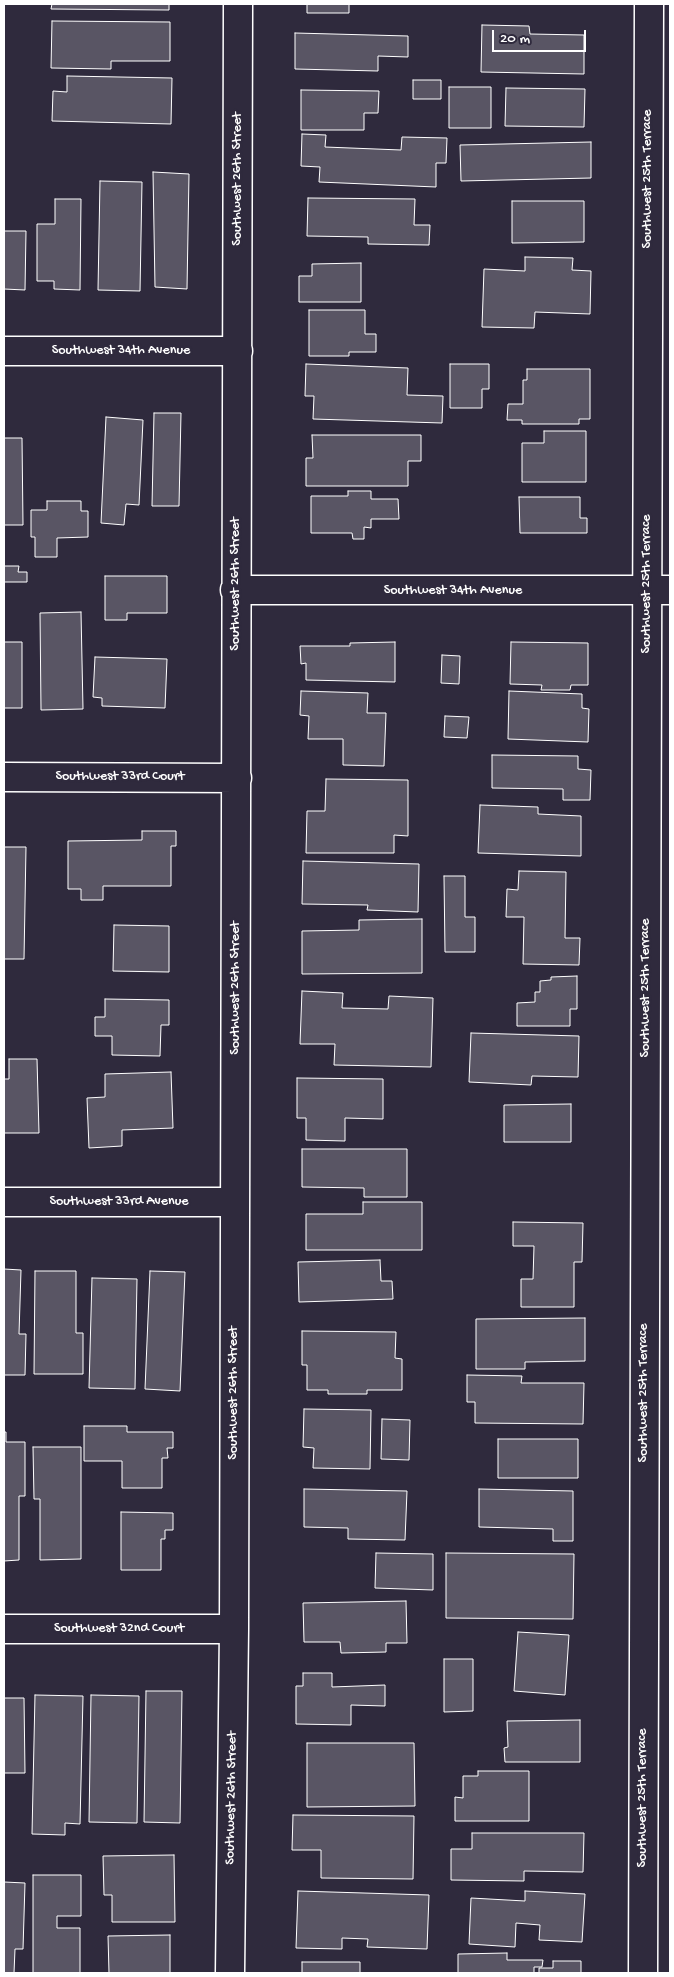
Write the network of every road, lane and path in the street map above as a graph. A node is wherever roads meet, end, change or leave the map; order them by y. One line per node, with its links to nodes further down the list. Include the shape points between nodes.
1 (238, 4): 4 (street, Southwest 26th Street)
2 (649, 4): 6 (street, Southwest 25th Terrace)
3 (4, 351): 4 (street, Southwest 34th Avenue)
4 (238, 351): 5 (street, Southwest 26th Street)
5 (235, 590): 6 (street, Southwest 34th Avenue); 8 (street, Southwest 26th Street)
6 (658, 590): 14 (street, Southwest 25th Terrace)
7 (4, 777): 8 (street, Southwest 33rd Court)
8 (237, 778): 10 (street, Southwest 26th Street)
9 (4, 1202): 10 (street, Southwest 33rd Avenue)
10 (235, 1202): 12 (street, Southwest 26th Street)
11 (4, 1629): 12 (street, Southwest 32nd Court)
12 (234, 1629): 13 (street, Southwest 26th Street)
13 (230, 1973)
14 (643, 1973)

